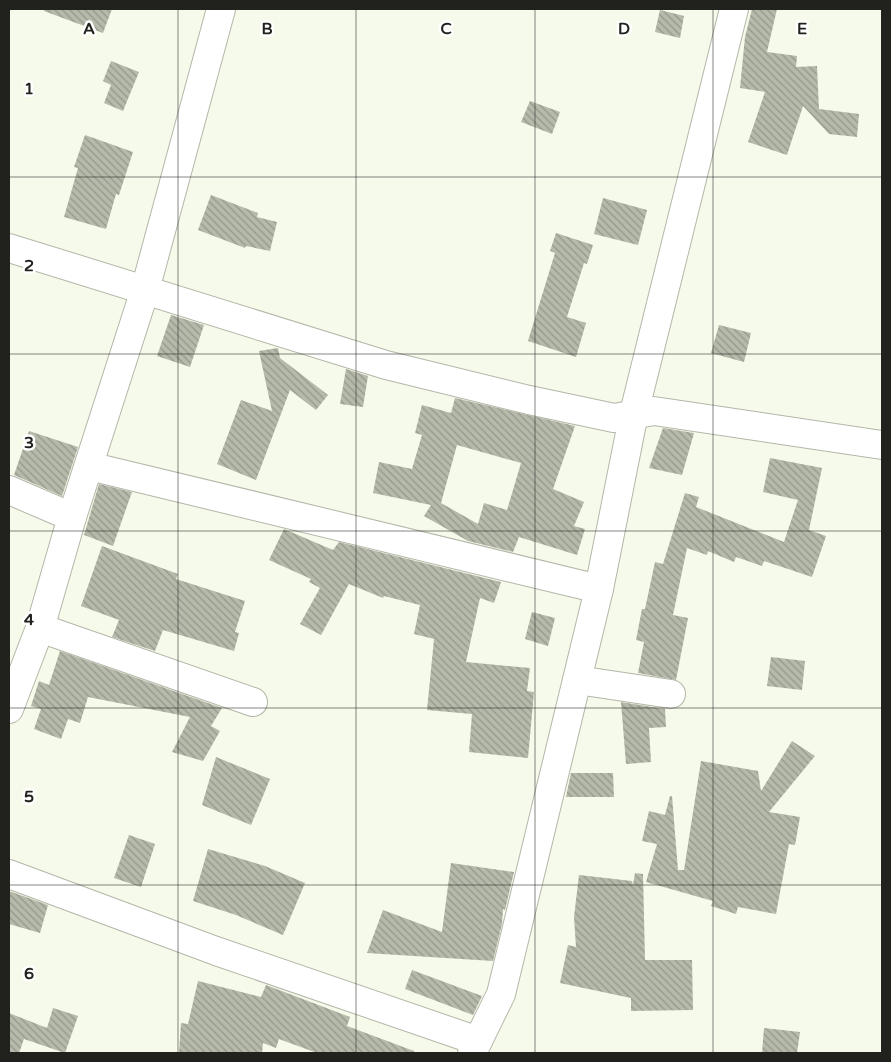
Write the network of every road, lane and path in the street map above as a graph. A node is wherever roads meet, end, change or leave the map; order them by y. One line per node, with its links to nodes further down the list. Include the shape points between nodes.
1 (221, 9): 4 (street)
2 (734, 9): 5 (street)
3 (9, 248): 4 (street)
4 (146, 290): 5 (street, via 386,365 614,418); 7 (street)
5 (634, 413): 6 (street, via 654,411); 10 (street)
6 (882, 445)
7 (89, 466): 9 (street); 10 (street)
8 (9, 490): 9 (street)
9 (72, 517): 11 (street)
10 (599, 589): 12 (street)
11 (40, 628): 14 (street); 15 (street)
12 (577, 680): 13 (street); 17 (street, via 501,994)
13 (671, 694)
14 (253, 702)
15 (9, 709)
16 (9, 874): 17 (street)
17 (475, 1047)

